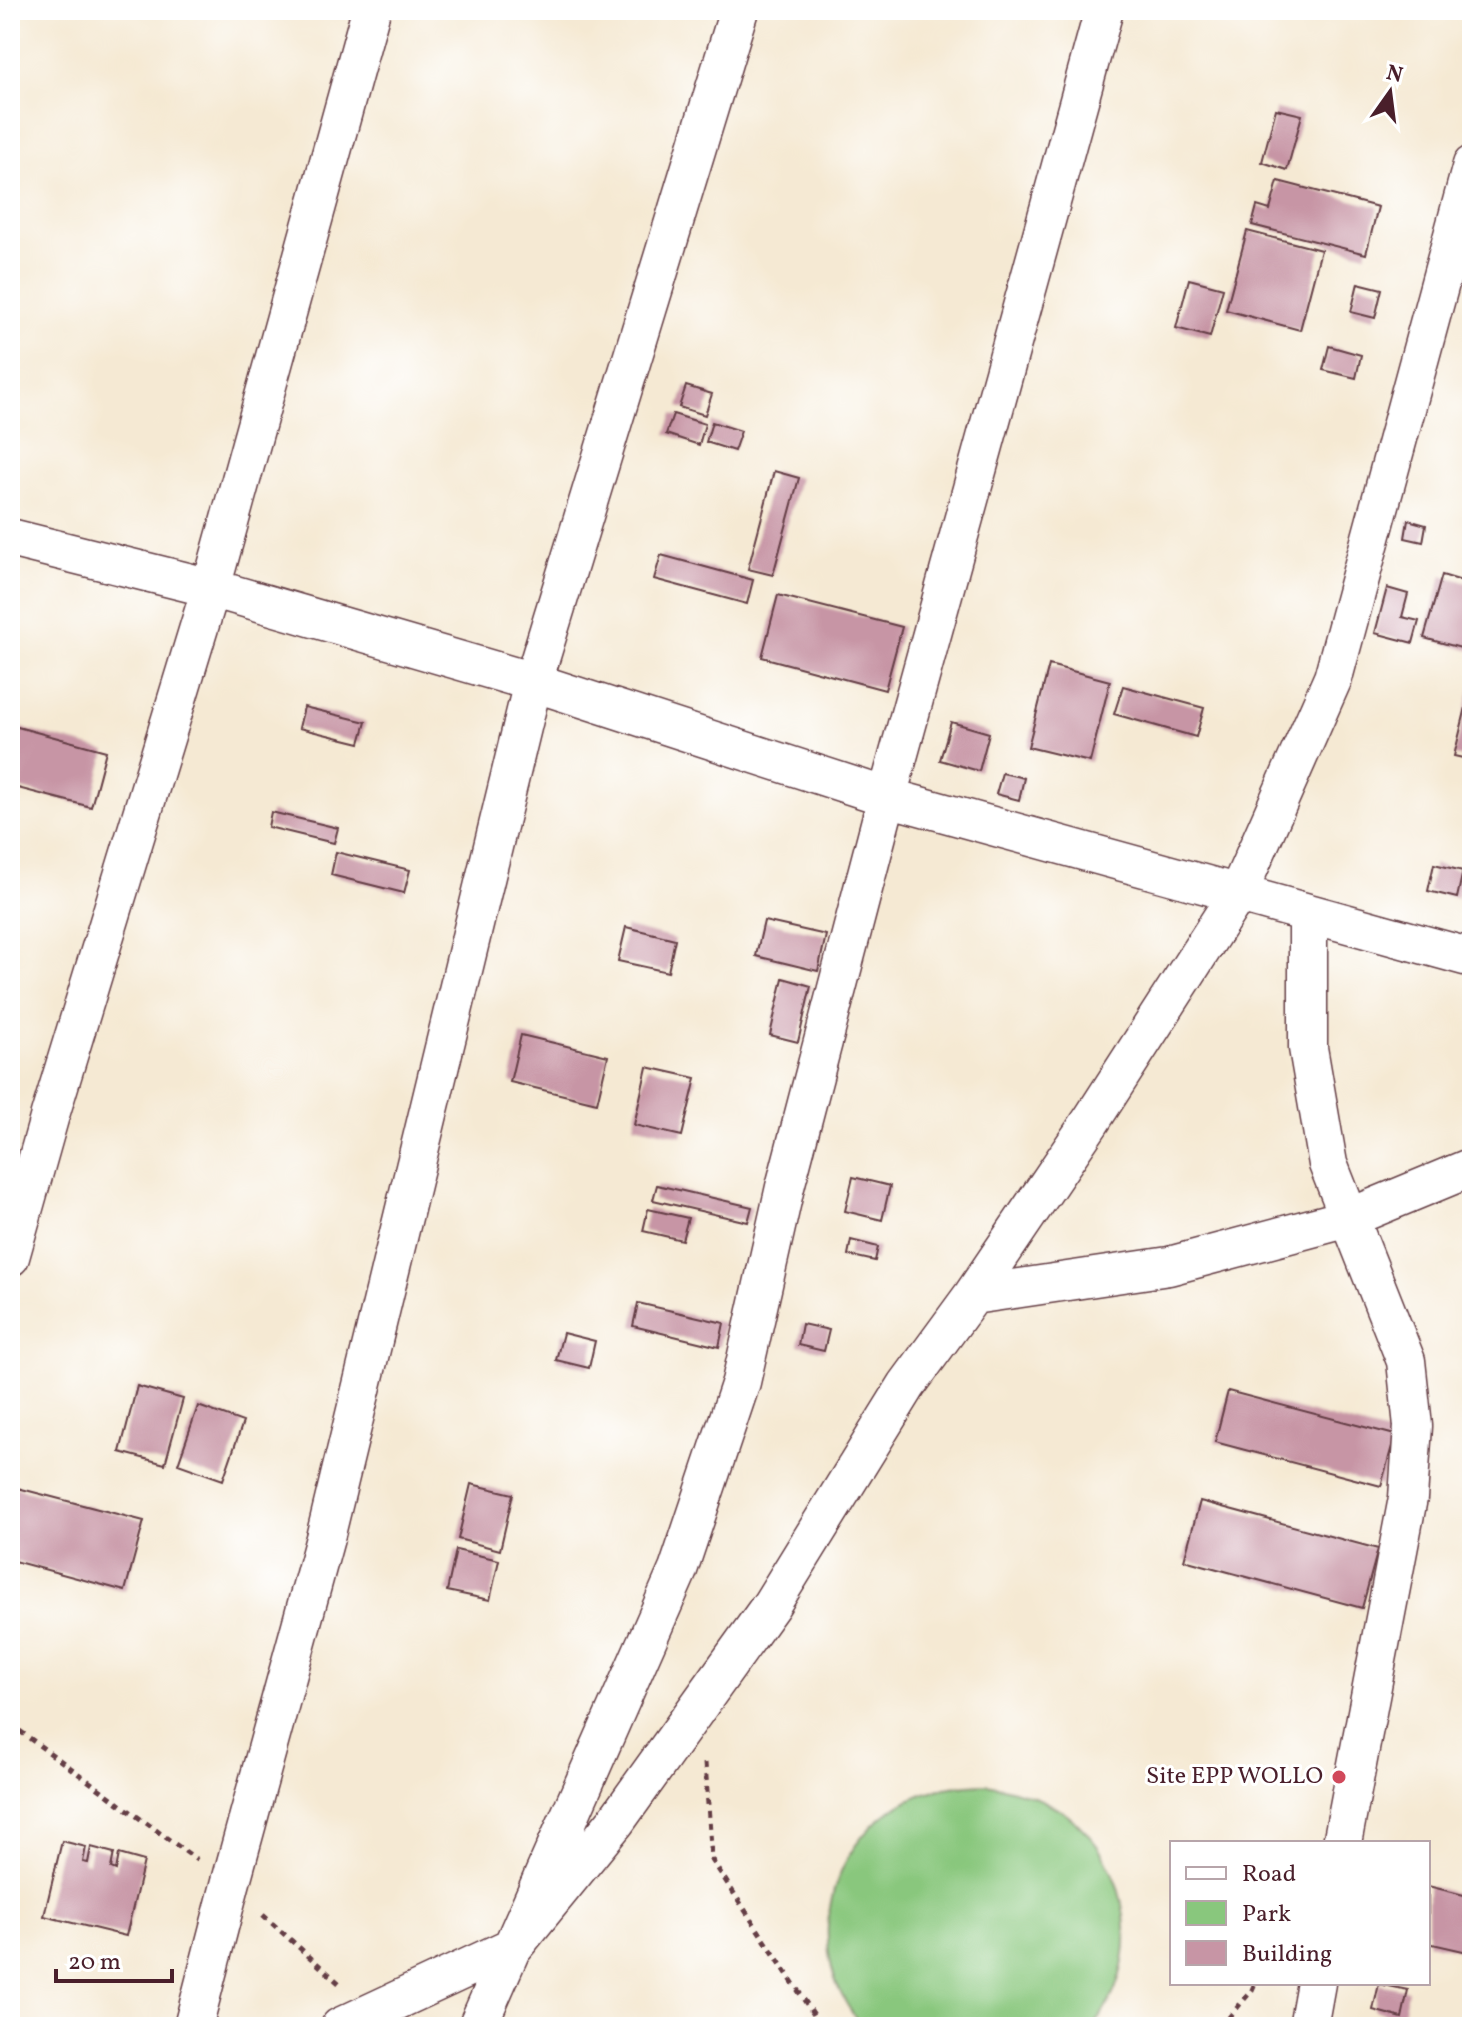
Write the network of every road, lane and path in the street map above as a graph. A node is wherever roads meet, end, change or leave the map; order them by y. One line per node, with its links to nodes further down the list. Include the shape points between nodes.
1 (371, 10): 6 (street)
2 (739, 10): 7 (street)
3 (1104, 10): 8 (street)
4 (1472, 165): 9 (street, via 1333,678)
5 (10, 538): 6 (street)
6 (211, 588): 7 (street); 14 (street)
7 (533, 682): 8 (street); 21 (street, via 325,1538)
8 (887, 797): 9 (street); 18 (street, via 785,1187 741,1382 678,1570)
9 (1238, 893): 10 (street); 15 (street)
10 (1308, 913): 11 (street); 13 (street, via 1308,1048 1328,1164)
11 (1472, 958)
12 (1472, 1167): 13 (street)
13 (1349, 1218): 15 (street, via 1169,1266); 17 (street, via 1406,1361 1413,1426 1408,1498)
14 (10, 1257)
15 (973, 1295): 16 (street, via 907,1385 771,1605)
16 (701, 1702): 18 (street, via 616,1821); 24 (path, via 712,1860)
17 (1342, 1841)
18 (514, 1946): 22 (street); 23 (street)
19 (1254, 1985): 25 (path)
20 (1316, 1985): 26 (street)
21 (193, 2027)
22 (340, 2027)
23 (477, 2027)
24 (822, 2027)
25 (1221, 2027)
26 (1308, 2027)

